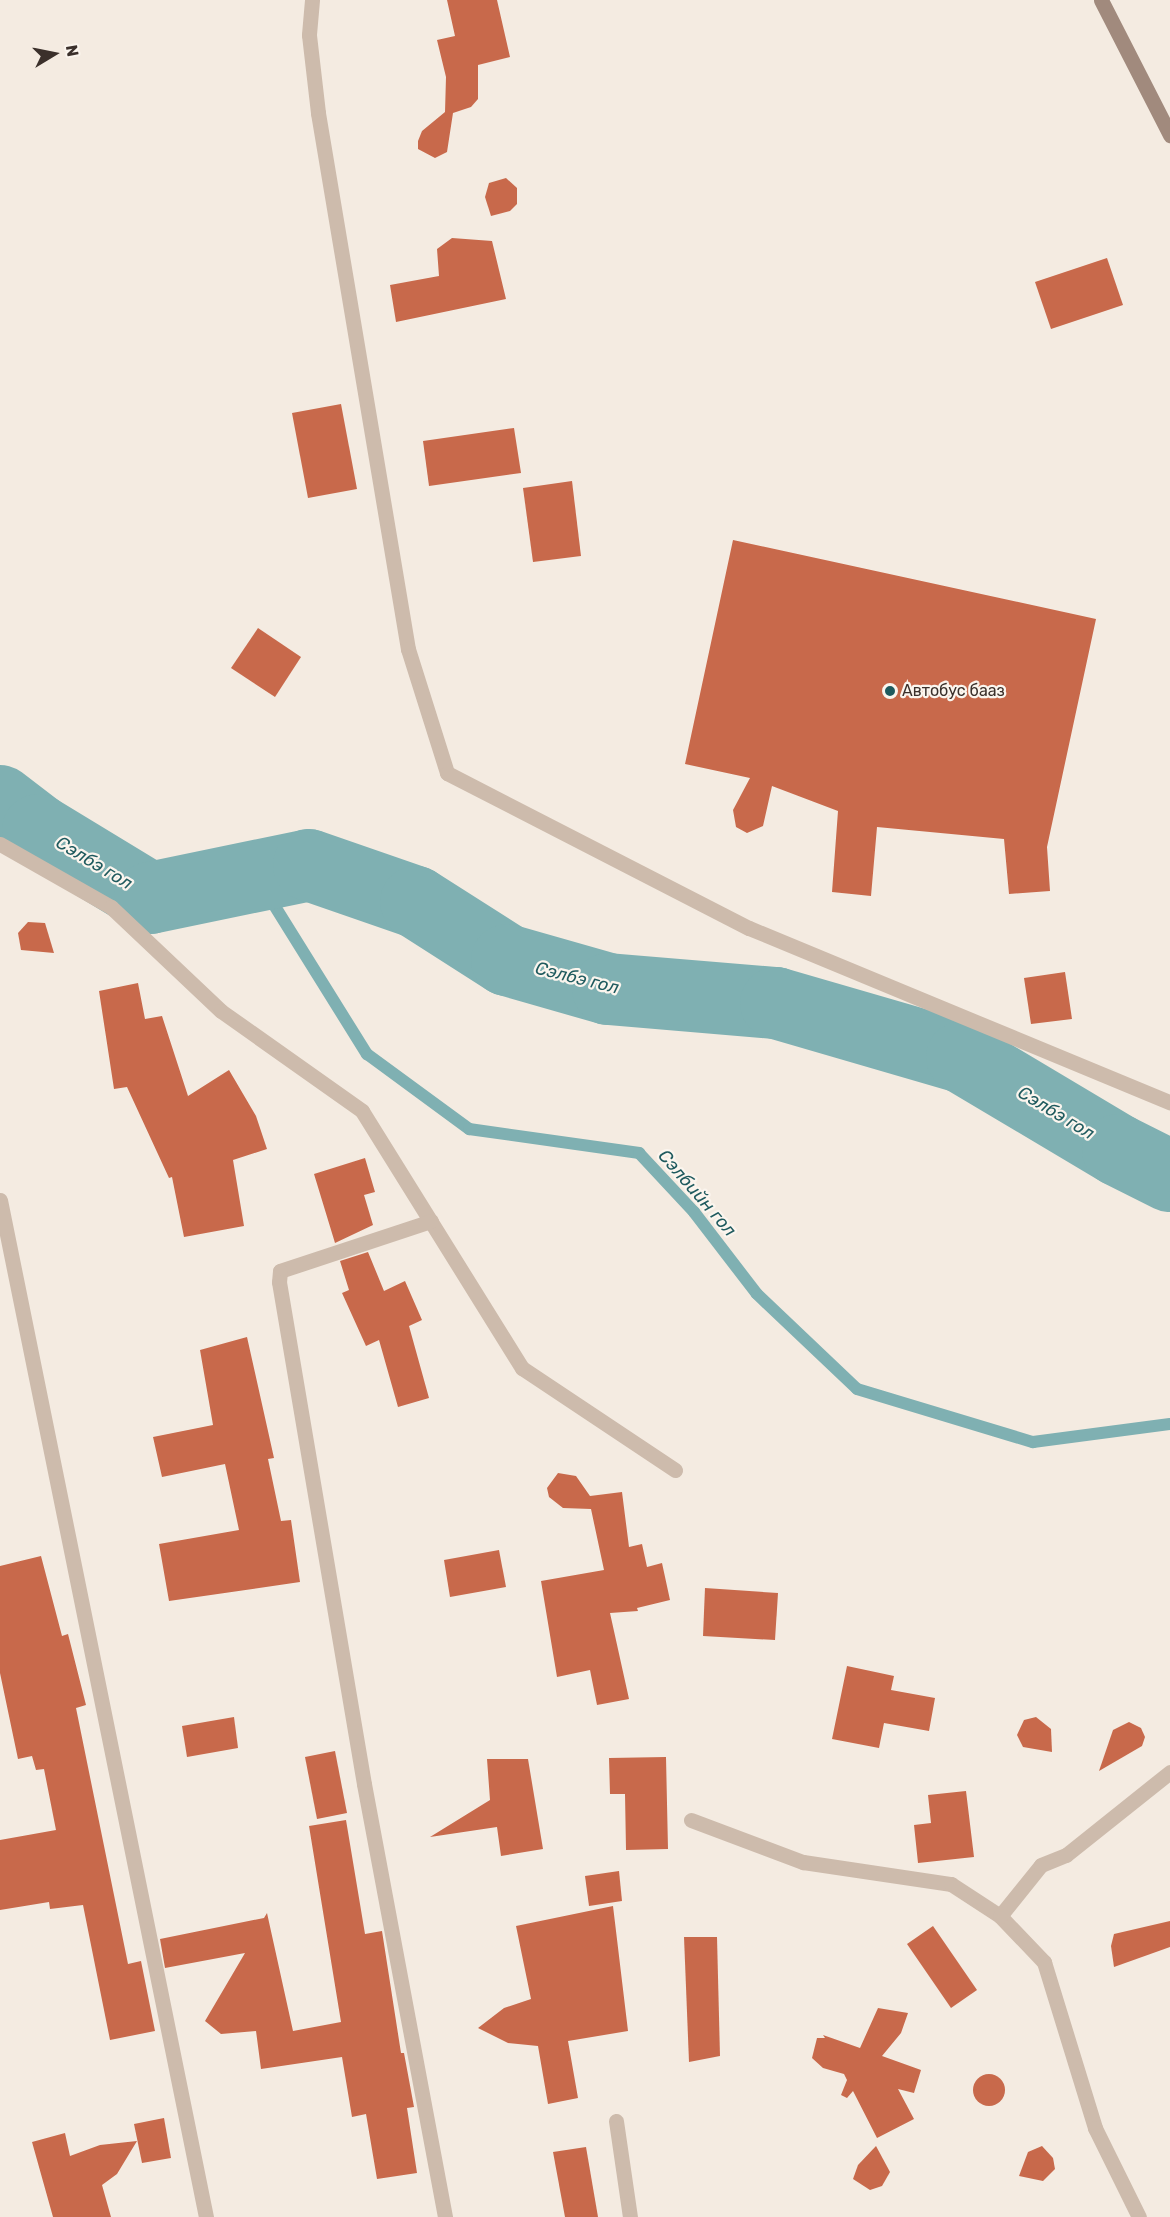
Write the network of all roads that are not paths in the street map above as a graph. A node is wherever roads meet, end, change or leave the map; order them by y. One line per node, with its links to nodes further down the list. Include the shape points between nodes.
1 (312, 0): 5 (street, via 309,35 318,113 406,637 447,773 749,928)
2 (1101, 0): 3 (main road)
3 (1170, 135)
4 (0, 844): 7 (street, via 111,907 221,1011 362,1111)
5 (1170, 1102)
6 (0, 1200): 13 (street)
7 (431, 1221): 8 (street, via 522,1368); 14 (street, via 280,1271 279,1282 364,1784)
8 (675, 1470)
9 (1170, 1772): 11 (street, via 1066,1855 1041,1864)
10 (691, 1820): 11 (street, via 803,1862 951,1884)
11 (1000, 1916): 16 (street, via 1044,1962 1095,2128)
12 (616, 2121): 15 (street)
13 (206, 2217)
14 (445, 2217)
15 (630, 2217)
16 (1139, 2217)

